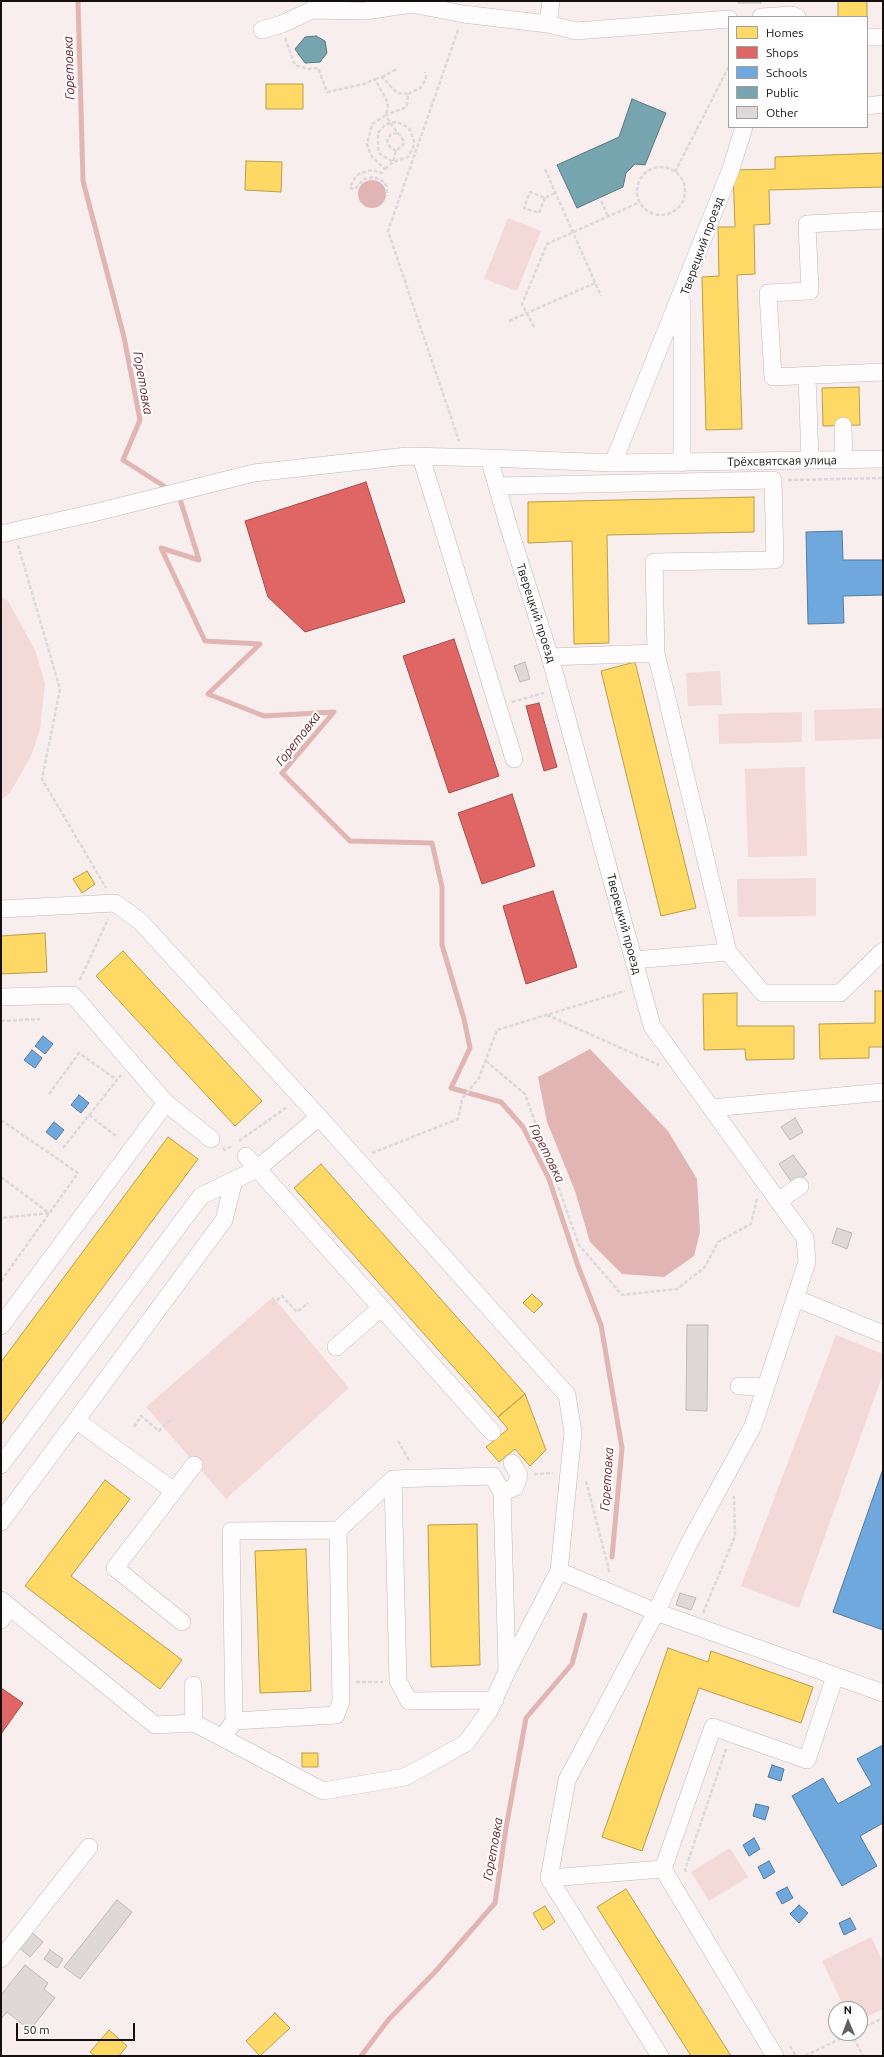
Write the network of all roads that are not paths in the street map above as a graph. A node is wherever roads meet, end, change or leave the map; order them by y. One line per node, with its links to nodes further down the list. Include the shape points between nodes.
1 (551, 1): 6 (lane)
2 (411, 3): 6 (lane, via 463,14); 7 (lane, via 365,11 312,10)
3 (794, 12): 4 (lane)
4 (768, 16)
5 (728, 19): 6 (lane, via 576,31)
6 (548, 24)
7 (262, 30)
8 (868, 37): 9 (lane)
9 (883, 37)
10 (883, 104): 11 (lane)
11 (868, 106)
12 (744, 128): 14 (lane, Тверецкий проезд, via 731,169)
13 (883, 220): 16 (lane, via 807,224 810,291 768,293 773,377)
14 (682, 295): 23 (lane); 24 (lane, Тверецкий проезд)
15 (883, 372): 16 (lane)
16 (807, 376): 20 (lane)
17 (843, 426): 21 (lane)
18 (421, 457): 19 (lane); 26 (lane, via 407,456 254,473); 29 (lane)
19 (489, 458): 23 (lane); 25 (lane, Тверецкий проезд)
20 (810, 460): 21 (lane, Трёхсвятская улица); 24 (lane, Трёхсвятская улица)
21 (844, 460): 22 (lane, Трёхсвятская улица)
22 (883, 460)
23 (613, 463): 24 (lane)
24 (682, 463)
25 (497, 486): 27 (lane, via 773,480 776,560 654,562); 28 (lane, Тверецкий проезд)
26 (8, 533)
27 (656, 653): 28 (lane); 31 (lane)
28 (550, 657): 33 (lane, Тверецкий проезд)
29 (514, 759)
30 (1, 909): 38 (lane, via 115,903 140,921)
31 (728, 952): 32 (lane, via 763,993 840,993); 33 (lane)
32 (883, 952)
33 (634, 960): 37 (lane, Тверецкий проезд, via 652,1026)
34 (1, 997): 36 (lane, via 73,995)
35 (883, 1092): 37 (lane)
36 (166, 1103): 39 (lane); 47 (lane)
37 (712, 1108): 44 (lane, Тверецкий проезд)
38 (319, 1117): 41 (lane); 62 (lane, via 567,1395 577,1474)
39 (211, 1139)
40 (246, 1156): 41 (lane)
41 (257, 1169): 42 (lane); 46 (lane)
42 (234, 1180): 52 (lane, via 224,1220); 54 (lane, via 201,1196)
43 (800, 1186): 44 (lane)
44 (780, 1200): 45 (lane, Тверецкий проезд, via 805,1238 807,1262)
45 (795, 1298): 48 (lane); 51 (lane, Тверецкий проезд)
46 (381, 1308): 49 (lane); 53 (lane)
47 (1, 1326)
48 (883, 1334)
49 (336, 1347)
50 (739, 1386): 51 (lane)
51 (766, 1387): 64 (lane, Тверецкий проезд, via 753,1426 687,1547)
52 (76, 1420): 58 (lane); 60 (lane)
53 (492, 1432)
54 (1, 1465)
55 (194, 1465): 58 (lane)
56 (516, 1469): 59 (lane, via 515,1487)
57 (393, 1479): 59 (lane, via 493,1476); 61 (lane); 70 (lane, via 398,1681 409,1701)
58 (174, 1491): 65 (lane, via 116,1568)
59 (502, 1492): 66 (lane)
60 (1, 1522)
61 (338, 1530): 71 (lane, via 341,1701 336,1715); 71 (lane, via 231,1532)
62 (559, 1571): 64 (lane); 66 (lane)
63 (4, 1609): 72 (lane, via 155,1725)
64 (656, 1612): 67 (lane); 76 (lane, Тверецкий проезд, via 567,1780)
65 (182, 1622)
66 (508, 1670): 70 (lane)
67 (835, 1676): 69 (lane); 75 (lane, via 807,1760 713,1727)
68 (193, 1685): 72 (lane)
69 (883, 1693)
70 (495, 1700): 73 (lane, via 490,1711 466,1743 405,1777 323,1791)
71 (234, 1721): 73 (lane)
72 (194, 1723): 73 (lane)
73 (223, 1738)
74 (90, 1847): 77 (lane)
75 (663, 1870): 76 (lane); 79 (lane)
76 (549, 1878): 78 (lane)
77 (1, 1959)
78 (660, 2056)
79 (775, 2056)

